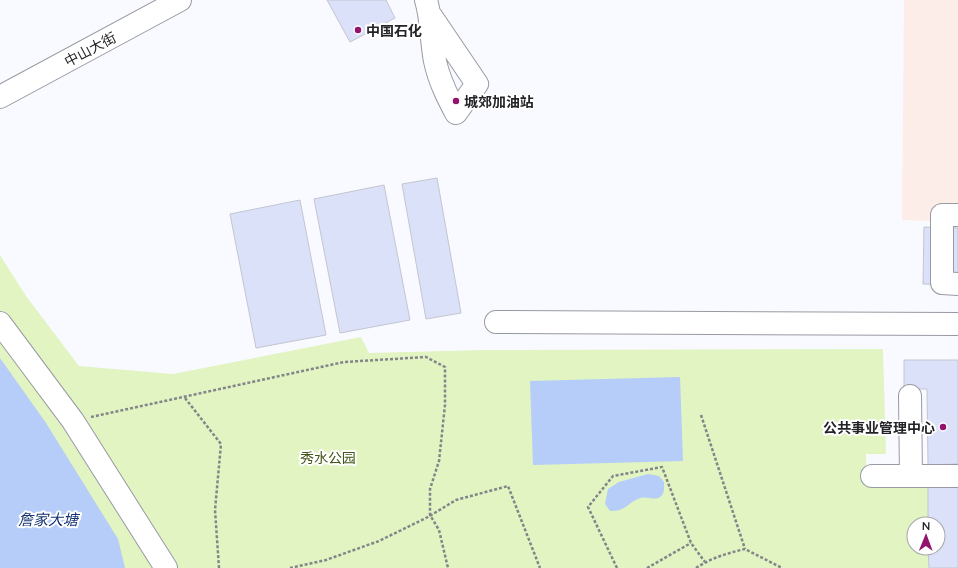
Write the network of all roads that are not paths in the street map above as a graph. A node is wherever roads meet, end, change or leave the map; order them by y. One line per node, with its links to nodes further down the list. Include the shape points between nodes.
1 (180, 0): 2 (street, 中山大街)
2 (0, 97)
3 (958, 216): 4 (street, via 942,215 942,283)
4 (958, 284)
5 (496, 322): 7 (street)
6 (0, 323): 12 (street, via 73,421)
7 (958, 324)
8 (910, 396): 10 (street)
9 (872, 476): 10 (street)
10 (911, 476): 11 (street)
11 (958, 476)
12 (166, 568)

